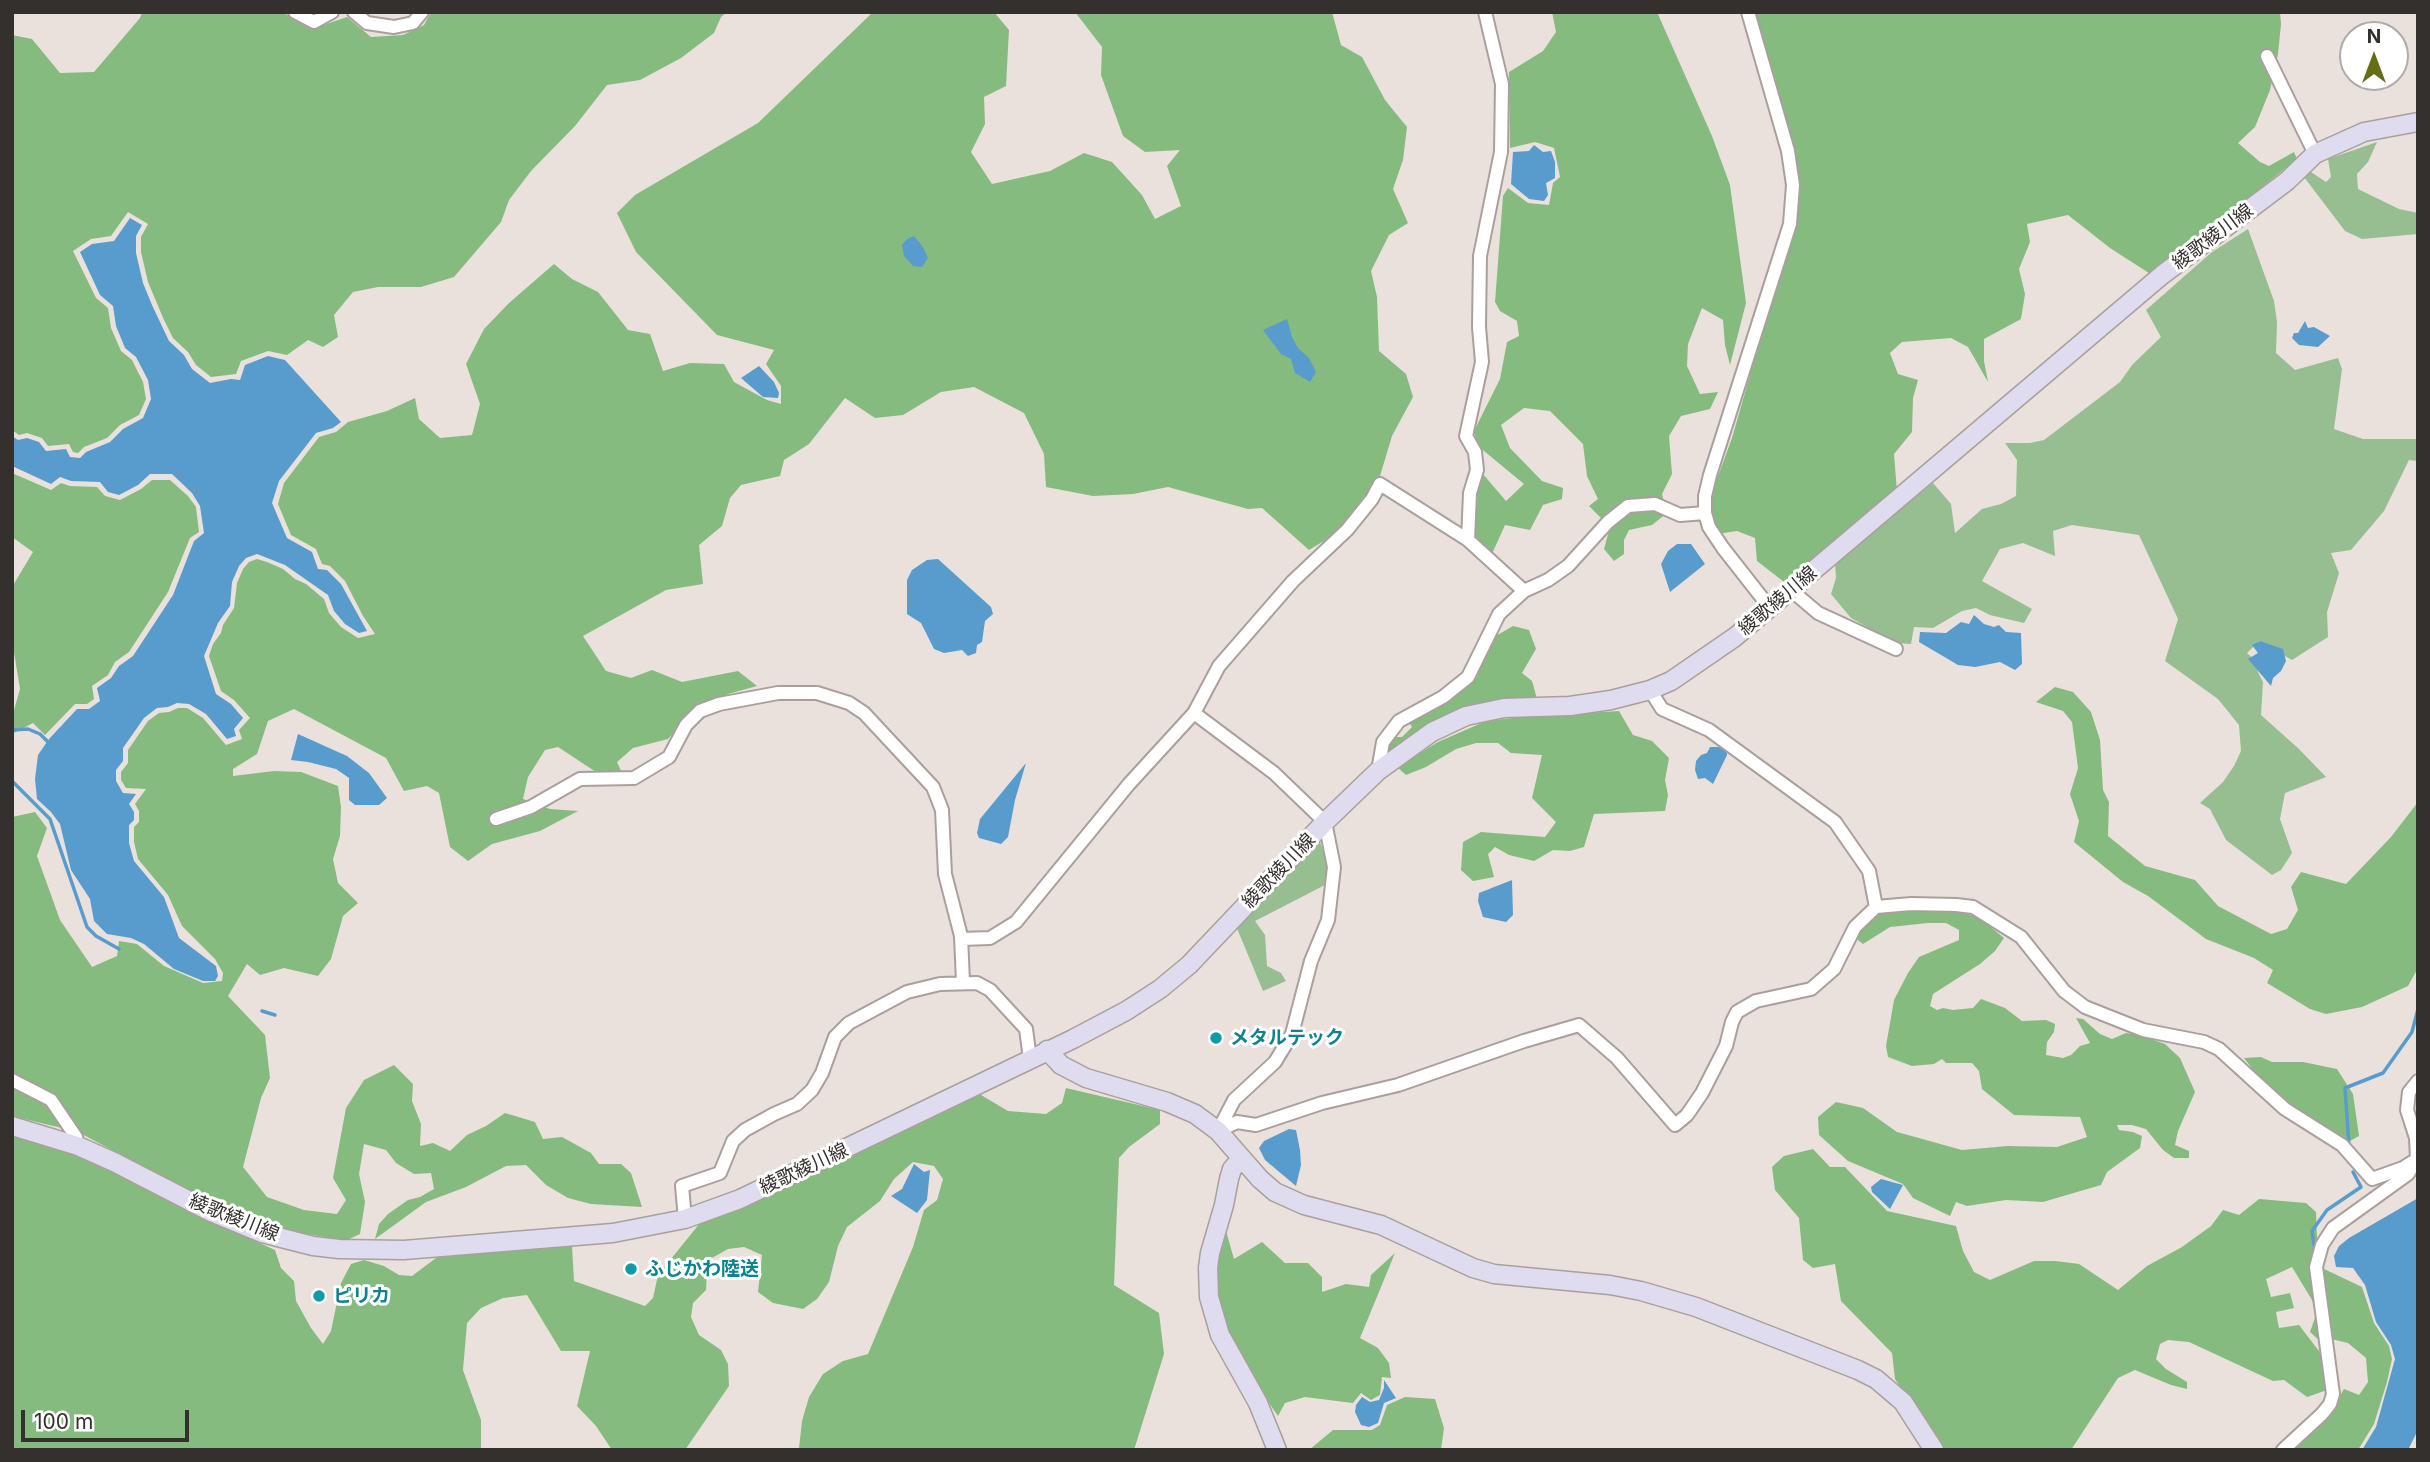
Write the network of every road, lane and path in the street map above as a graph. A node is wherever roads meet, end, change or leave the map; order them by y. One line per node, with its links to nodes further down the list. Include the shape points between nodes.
1 (295, 12): 2 (street, via 314,22)
2 (332, 12)
3 (354, 12): 4 (street, via 367,23 394,27 414,23)
4 (422, 12)
5 (1485, 12): 11 (street, via 1502,83 1502,152 1480,256 1482,362 1466,436 1475,452 1477,470 1469,493)
6 (1748, 12): 10 (street, via 1788,151 1793,185 1790,224 1710,475)
7 (2267, 56): 9 (street)
8 (2418, 122): 9 (main road, 綾歌綾川線, via 2364,132)
9 (2315, 154): 12 (main road, 綾歌綾川線, via 2287,181 2162,275)
10 (1705, 513): 13 (street, via 1679,515 1656,504 1628,506 1568,566); 14 (street, via 1709,527)
11 (1468, 540): 13 (street); 17 (street, via 1380,484 1347,530 1293,581 1219,666)
12 (1791, 590): 14 (main road, 綾歌綾川線); 15 (street, via 1818,613)
13 (1524, 591): 18 (street, via 1499,614 1468,677 1399,721 1383,742)
14 (1770, 608): 16 (main road, 綾歌綾川線, via 1671,681)
15 (1896, 649)
16 (1650, 690): 18 (main road, 綾歌綾川線, via 1570,706 1504,708 1466,716 1433,732); 21 (street, via 1662,709 1709,730 1835,822 1869,871)
17 (1194, 713): 20 (street, via 1274,773); 22 (street, via 1122,792 1016,922 990,938)
18 (1378, 771): 20 (main road, 綾歌綾川線)
19 (496, 819): 22 (street, via 531,807 580,779 634,778 669,757 686,725 700,711 778,693 817,693 864,713 933,787 942,810 945,874)
20 (1325, 822): 24 (main road, 綾歌綾川線, via 1170,981 1126,1011); 29 (street, via 1334,867 1328,920 1311,961 1292,1034 1275,1062 1234,1100)
21 (1876, 907): 29 (street, via 1855,927 1834,969 1811,989 1756,1001 1737,1012 1702,1093 1675,1125 1616,1058 1579,1025 1398,1085 1256,1125 1237,1122); 32 (street, via 1973,908 2021,937 2064,990 2085,1007 2143,1030 2219,1049 2285,1109 2342,1145 2372,1179)
22 (961, 939): 23 (street)
23 (963, 982): 25 (street, via 990,990 1026,1029); 33 (street, via 907,992 849,1023 835,1037 822,1073 805,1097 745,1130 733,1141 720,1173 682,1186)
24 (1047, 1050): 25 (main road, 綾歌綾川線); 29 (main road, via 1072,1072 1183,1108)
25 (1030, 1059): 33 (main road, 綾歌綾川線, via 740,1199)
26 (12, 1080): 30 (street, via 51,1100)
27 (2418, 1081): 32 (street, via 2409,1092 2407,1110)
28 (12, 1126): 30 (main road, 綾歌綾川線)
29 (1218, 1132): 31 (main road)
30 (78, 1146): 33 (main road, 綾歌綾川線, via 211,1212 262,1233 313,1246 404,1250 600,1234)
31 (1241, 1159): 34 (main road, via 1228,1178 1210,1253 1209,1297 1220,1335); 35 (main road, via 1275,1192 1304,1205 1381,1225 1473,1268 1641,1291 1696,1307 1858,1370 1903,1402)
32 (2417, 1159): 36 (street, via 2408,1174 2333,1228 2322,1245 2316,1267 2333,1394 2322,1414)
33 (685, 1219)
34 (1278, 1450)
35 (1934, 1450)
36 (2283, 1450)

